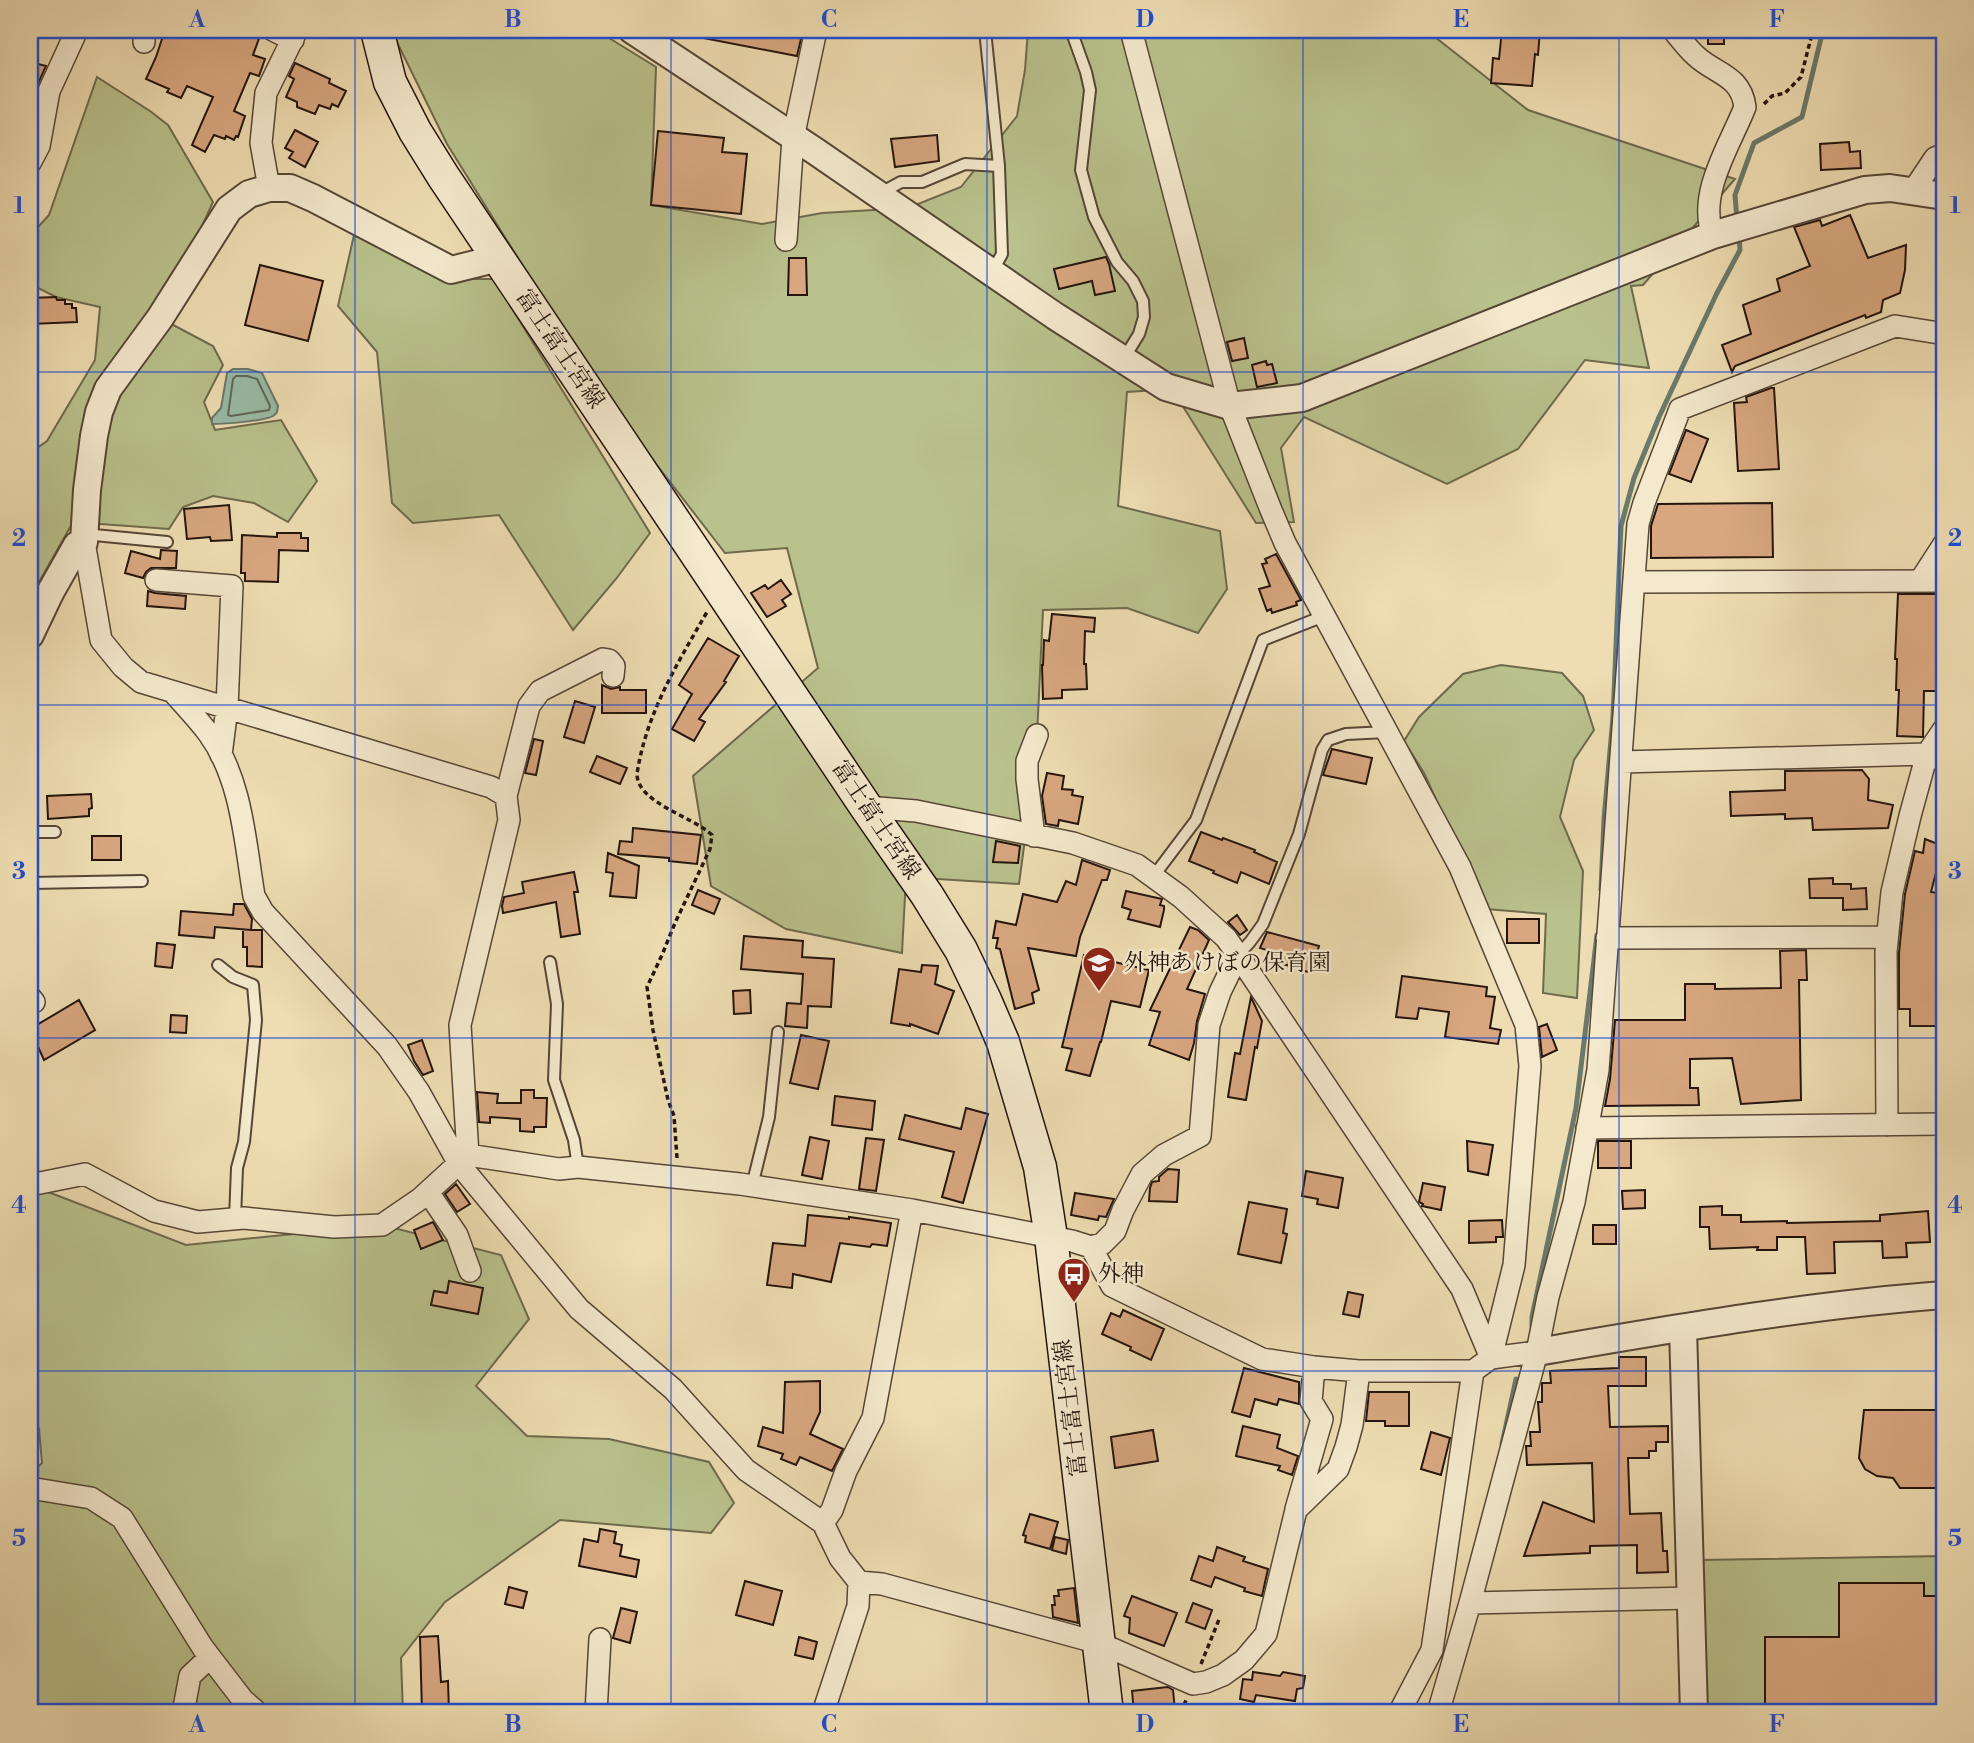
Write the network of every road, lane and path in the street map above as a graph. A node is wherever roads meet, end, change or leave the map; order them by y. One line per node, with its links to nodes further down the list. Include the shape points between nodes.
1 (77, 30): 16 (street, via 49,91 39,146)
2 (273, 30): 11 (street)
3 (377, 30): 24 (main road, 富士富士宮線, via 390,82 415,131)
4 (632, 30): 14 (street)
5 (816, 30): 14 (street)
6 (985, 30): 17 (lane)
7 (1071, 30): 27 (lane, via 1090,90 1081,170 1094,217 1143,301 1139,334)
8 (1132, 30): 28 (street)
9 (1673, 30): 22 (street, via 1697,57 1727,75 1744,95 1745,107 1714,178 1709,204)
10 (1813, 30): 13 (path, via 1801,77)
11 (295, 35): 18 (street, via 266,93 261,143)
12 (1944, 55): 15 (path)
13 (1763, 105)
14 (793, 138): 20 (street); 23 (street)
15 (1940, 156): 19 (street)
16 (30, 163)
17 (999, 166): 20 (lane, via 965,164 922,181 901,182); 25 (lane, via 1002,254)
18 (269, 188): 24 (street, via 290,188 313,198 451,270); 29 (street, via 249,194 229,209 160,318 108,389 94,436)
19 (1913, 191): 21 (street); 22 (street, via 1865,190)
20 (878, 194): 25 (street)
21 (1944, 196)
22 (1713, 235): 28 (street, via 1302,398)
23 (786, 240)
24 (499, 258): 36 (main road, 富士富士宮線)
25 (991, 272): 27 (street)
26 (1944, 336): 35 (street, via 1895,326 1680,409 1638,524)
27 (1123, 360): 28 (street, via 1166,387)
28 (1230, 406): 37 (street, via 1284,543)
29 (84, 538): 30 (lane); 38 (street); 40 (street, via 101,640 122,667 141,681)
30 (167, 542)
31 (1944, 544): 33 (street)
32 (156, 580): 41 (street, via 232,586)
33 (1920, 581): 34 (street); 35 (street)
34 (1944, 581)
35 (1634, 582): 47 (street)
36 (720, 589): 49 (main road, 富士富士宮線); 67 (path, via 662,691 637,774 644,793 712,835 648,987 653,1030 674,1116 678,1164)
37 (1324, 616): 43 (street); 53 (lane, via 1264,640 1196,820)
38 (30, 635)
39 (613, 676): 48 (street, via 614,666 603,659 540,691 529,706)
40 (173, 692): 41 (street); 45 (street)
41 (227, 708): 45 (street); 48 (street, via 491,786)
42 (1944, 729): 46 (street)
43 (1387, 732): 58 (lane, via 1346,734 1328,740 1263,924); 79 (street, via 1460,867 1526,1025 1530,1066 1514,1265)
44 (1037, 735): 52 (street, via 1027,761)
45 (221, 754): 65 (street, via 235,788 254,896 263,912 387,1046)
46 (1936, 758): 47 (street); 56 (street, via 1910,816)
47 (1621, 762): 57 (street)
48 (506, 796): 65 (street, via 509,820 460,1025)
49 (866, 807): 52 (street, via 916,811); 73 (main road, 富士富士宮線, via 961,950 985,1000 1003,1042 1040,1167)
50 (30, 832): 51 (lane)
51 (55, 832)
52 (1034, 836): 53 (street, via 1112,856)
53 (1153, 877): 58 (street, via 1226,938)
54 (142, 881): 55 (lane)
55 (30, 883)
56 (1887, 937): 57 (street); 63 (street)
57 (1608, 938): 64 (street, via 1598,1070)
58 (1238, 955): 74 (street, via 1209,1025 1200,1136 1164,1154 1142,1174 1115,1231 1102,1244); 79 (street, via 1462,1289)
59 (550, 962): 66 (lane, via 557,1004 554,1080)
60 (218, 965): 72 (lane, via 253,985 255,993)
61 (778, 1032): 69 (lane, via 769,1117)
62 (1944, 1124): 63 (street)
63 (1886, 1125): 64 (street)
64 (1587, 1128): 78 (street, via 1574,1202)
65 (463, 1159): 66 (street); 70 (street); 85 (street, via 579,1309 673,1389 746,1470)
66 (578, 1167): 67 (street)
67 (674, 1176): 69 (street)
68 (30, 1185): 72 (street, via 85,1174 154,1210 198,1222)
69 (752, 1186): 71 (street)
70 (428, 1192): 72 (street, via 382,1226 334,1227); 75 (street, via 457,1235)
71 (912, 1210): 73 (street); 85 (street, via 873,1419)
72 (235, 1218)
73 (1051, 1237): 74 (street); 90 (main road, 富士富士宮線)
74 (1091, 1247): 80 (street, via 1112,1286 1262,1359)
75 (470, 1271)
76 (1944, 1295): 77 (street)
77 (1683, 1328): 78 (street); 87 (street)
78 (1536, 1352): 79 (street); 88 (street)
79 (1491, 1358): 82 (street)
80 (1314, 1367): 81 (street); 84 (street, via 1311,1401 1322,1419)
81 (1359, 1371): 82 (street); 84 (street, via 1352,1425 1338,1469)
82 (1472, 1371): 97 (street, via 1432,1650)
83 (30, 1488): 91 (street, via 91,1498 122,1518)
84 (1296, 1510): 90 (street, via 1266,1634 1244,1660 1223,1675 1193,1684)
85 (823, 1523): 86 (street, via 840,1558)
86 (859, 1581): 90 (street); 95 (street, via 858,1606)
87 (1691, 1598): 88 (street); 99 (street)
88 (1470, 1603): 98 (street)
89 (600, 1639): 94 (street)
90 (1099, 1643): 96 (main road, 富士富士宮線)
91 (210, 1657): 92 (street, via 190,1676); 93 (street)
92 (183, 1713)
93 (258, 1713)
94 (596, 1713)
95 (823, 1713)
96 (1107, 1713)
97 (1399, 1713)
98 (1438, 1713)
99 (1694, 1713)

